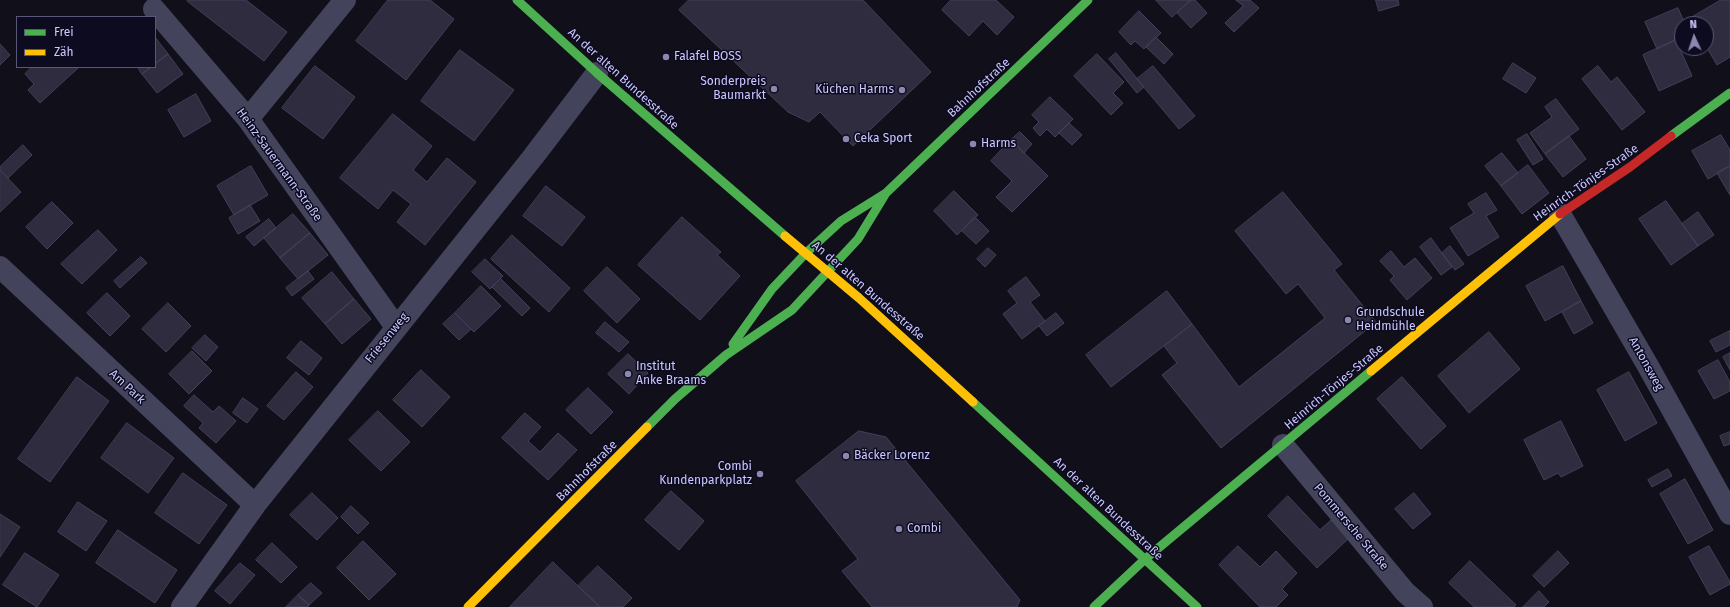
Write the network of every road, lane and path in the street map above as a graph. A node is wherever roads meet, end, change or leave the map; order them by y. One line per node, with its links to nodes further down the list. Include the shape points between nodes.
1 (344, 0): 7 (street)
2 (517, 0): 5 (street, An der alten Bundesstraße)
3 (1088, 0): 8 (street, Bahnhofstraße)
4 (154, 9): 7 (street, Heinz-Sauermann-Straße)
5 (597, 73): 10 (street, An der alten Bundesstraße); 13 (street, Friesenweg)
6 (1730, 93): 9 (street, Heinrich-Tönjes-Straße, via 1630,167)
7 (248, 119): 13 (street, Heinz-Sauermann-Straße)
8 (886, 193): 10 (street, Bahnhofstraße, via 841,221); 12 (street, Bahnhofstraße, via 858,240)
9 (1560, 214): 15 (street, Heinrich-Tönjes-Straße); 17 (street, Antonsweg)
10 (806, 253): 12 (street, An der alten Bundesstraße); 14 (street, Bahnhofstraße, via 772,289)
11 (0, 267): 16 (street, Am Park)
12 (828, 272): 14 (street, Bahnhofstraße, via 792,310); 18 (street, An der alten Bundesstraße, via 976,403)
13 (396, 327): 16 (street, Friesenweg)
14 (726, 355): 20 (street, Bahnhofstraße, via 675,399)
15 (1283, 445): 18 (street, Heinrich-Tönjes-Straße); 23 (street, Pommersche Straße, via 1405,592)
16 (255, 505): 19 (street, Friesenweg)
17 (1730, 514)
18 (1144, 560): 21 (street, Heinrich-Tönjes-Straße); 22 (street, An der alten Bundesstraße)
19 (182, 607)
20 (468, 607)
21 (1094, 607)
22 (1197, 607)
23 (1422, 607)

